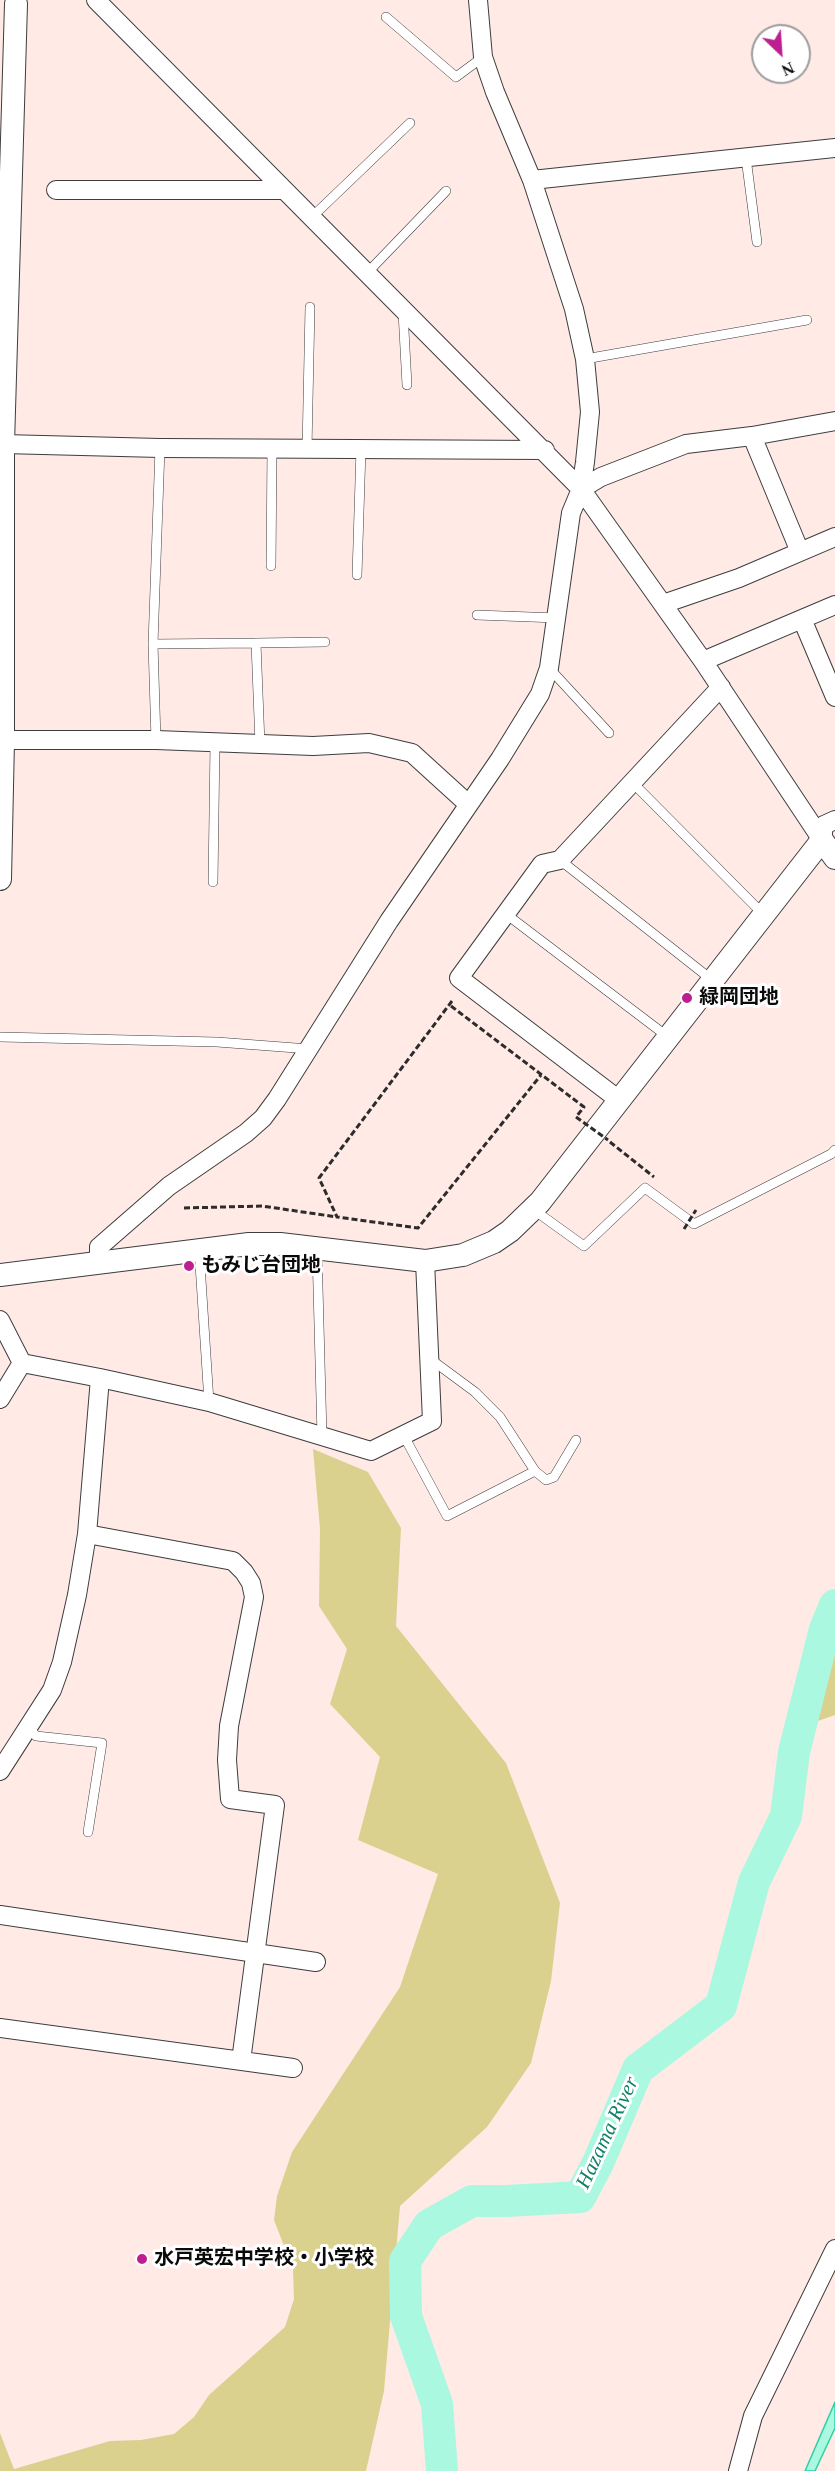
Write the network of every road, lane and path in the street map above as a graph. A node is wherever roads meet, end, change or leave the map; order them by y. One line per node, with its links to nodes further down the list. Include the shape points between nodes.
1 (96, 0): 10 (street)
2 (478, 0): 5 (street)
3 (13, 5): 23 (street)
4 (386, 17): 5 (lane, via 456,77)
5 (483, 57): 9 (street)
6 (410, 123): 13 (lane)
7 (835, 148): 8 (street)
8 (746, 158): 9 (street); 14 (lane)
9 (532, 180): 19 (street, via 574,309)
10 (283, 189): 11 (street); 13 (street)
11 (56, 190)
12 (446, 191): 15 (lane)
13 (312, 217): 15 (street)
14 (758, 242)
15 (367, 273): 17 (street)
16 (310, 307): 26 (lane)
17 (403, 310): 20 (lane); 28 (street)
18 (807, 320): 19 (lane)
19 (585, 359): 29 (street, via 590,412)
20 (407, 385)
21 (835, 421): 22 (street)
22 (752, 436): 29 (street, via 686,444 601,477); 31 (street)
23 (3, 444): 24 (street); 47 (street)
24 (160, 448): 25 (street); 40 (lane)
25 (272, 448): 26 (street); 32 (lane)
26 (307, 449): 27 (street)
27 (360, 449): 28 (street); 33 (lane)
28 (544, 450): 29 (street)
29 (581, 489): 34 (street); 37 (street, via 571,513)
30 (835, 537): 31 (street)
31 (800, 552): 34 (street)
32 (271, 566)
33 (357, 574)
34 (663, 604): 42 (street)
35 (835, 605): 38 (street)
36 (477, 615): 37 (lane)
37 (558, 618): 43 (street)
38 (802, 619): 42 (street); 45 (street)
39 (325, 642): 41 (lane)
40 (153, 644): 41 (lane); 48 (lane)
41 (256, 644): 50 (lane)
42 (703, 662): 44 (street)
43 (549, 669): 46 (lane); 52 (street, via 540,694)
44 (721, 687): 51 (street); 54 (street)
45 (835, 696)
46 (609, 733)
47 (3, 740): 48 (street); 56 (street)
48 (156, 740): 49 (street)
49 (215, 743): 50 (street); 57 (lane)
50 (260, 744): 52 (street, via 369,743 412,753)
51 (632, 782): 55 (street); 59 (lane)
52 (468, 804): 63 (street)
53 (835, 820): 54 (street, via 824,825)
54 (829, 849): 59 (street)
55 (560, 860): 58 (street, via 542,864); 60 (lane)
56 (0, 879)
57 (213, 882)
58 (506, 914): 61 (lane); 65 (street, via 459,978)
59 (764, 915): 60 (street)
60 (712, 980): 61 (street)
61 (668, 1036): 65 (street)
62 (0, 1037): 63 (lane, via 217,1042)
63 (309, 1050): 76 (street, via 262,1119 169,1186 99,1247)
64 (541, 1075): 66 (path, bridge, via 584,1107 576,1118); 71 (path, via 418,1228); 71 (path, via 451,1004 319,1178)
65 (619, 1100): 69 (street)
66 (608, 1140)
67 (835, 1150): 69 (lane, via 694,1224 645,1188 584,1246)
68 (184, 1208): 71 (path, via 262,1206)
69 (534, 1210): 75 (street, via 480,1249)
70 (696, 1210): 72 (path, bridge)
71 (337, 1217)
72 (684, 1229)
73 (199, 1249): 74 (street, via 249,1244); 76 (street); 83 (lane)
74 (317, 1249): 75 (street); 84 (lane)
75 (425, 1261): 79 (street)
76 (99, 1263): 77 (street)
77 (0, 1275)
78 (0, 1320): 80 (street)
79 (428, 1357): 85 (street, via 432,1421); 87 (lane, via 475,1392 500,1417)
80 (22, 1363): 81 (street); 82 (street)
81 (100, 1378): 83 (street); 88 (street)
82 (0, 1399)
83 (209, 1402): 84 (street)
84 (322, 1436): 85 (street, via 371,1451)
85 (404, 1436): 87 (lane, via 447,1516)
86 (576, 1440): 87 (lane, via 555,1477 546,1480)
87 (535, 1471)
88 (87, 1534): 89 (street, via 78,1596 62,1662 52,1690); 93 (street, via 233,1561 251,1583 254,1597 235,1690 227,1760 230,1799 275,1805)
89 (29, 1728): 90 (street); 91 (lane, via 36,1736 102,1743)
90 (0, 1771)
91 (88, 1832)
92 (0, 1915): 93 (street)
93 (255, 1952): 94 (street); 96 (street)
94 (316, 1962)
95 (0, 2028): 96 (street)
96 (241, 2061): 97 (street)
97 (293, 2068)
98 (835, 2249): 99 (street, via 753,2416)
99 (738, 2471)

